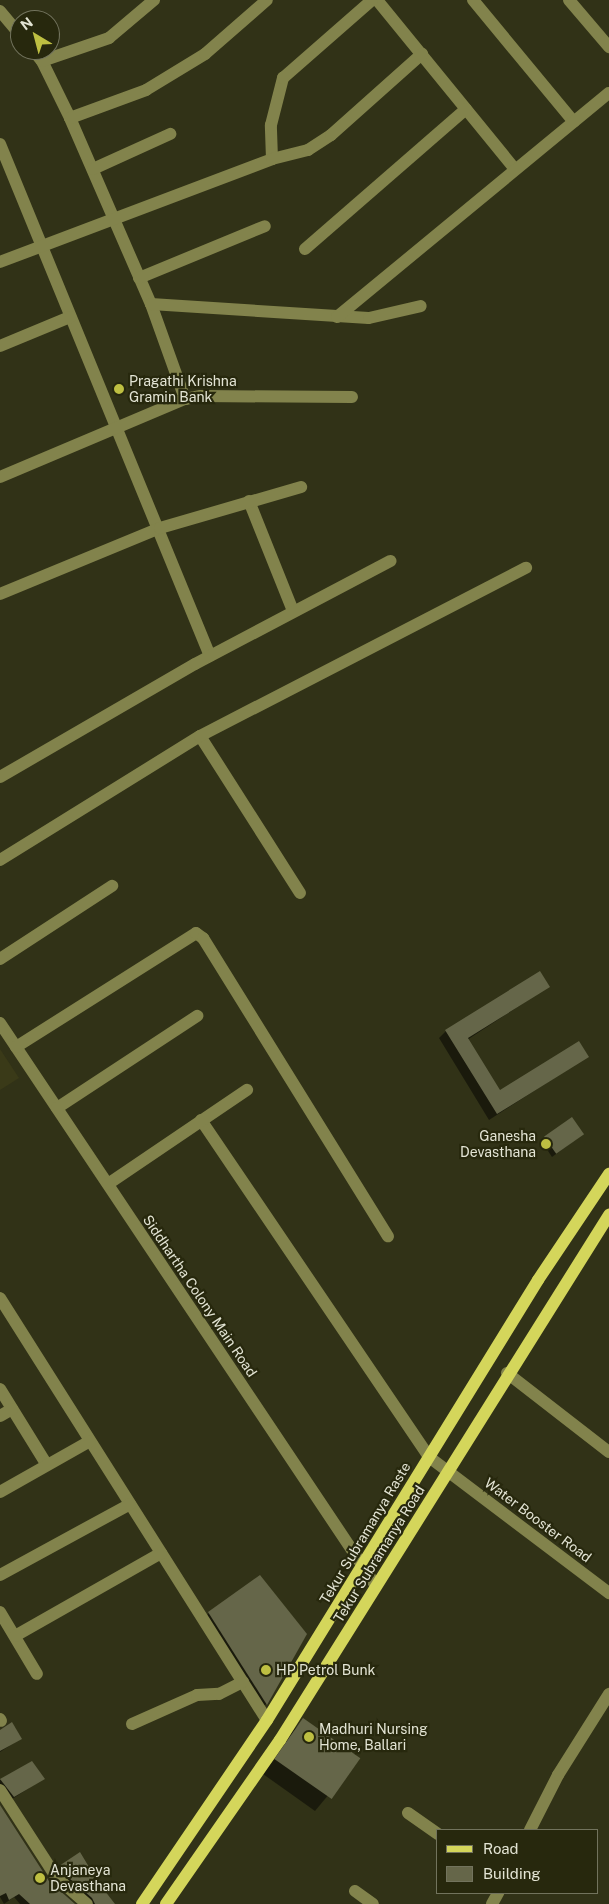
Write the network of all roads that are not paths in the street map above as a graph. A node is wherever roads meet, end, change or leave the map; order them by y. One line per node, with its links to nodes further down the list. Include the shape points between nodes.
1 (154, 0): 11 (street, via 109,38)
2 (267, 0): 14 (street, via 205,54 154,84)
3 (372, 0): 18 (street, via 283,78 271,125)
4 (377, 0): 10 (street)
5 (473, 0): 15 (street)
6 (569, 0): 9 (street)
7 (0, 11): 8 (street)
8 (10, 23)
9 (609, 47)
10 (422, 54): 13 (street); 18 (street, via 319,144 301,154)
11 (42, 61): 14 (street)
12 (609, 93): 15 (street)
13 (466, 109): 20 (street); 25 (street)
14 (70, 118): 21 (street)
15 (574, 122): 20 (street)
16 (170, 134): 21 (street)
17 (0, 144): 19 (street)
18 (272, 159): 22 (street)
19 (5, 169): 24 (street)
20 (515, 169): 30 (street)
21 (92, 170): 22 (street)
22 (113, 218): 24 (street); 27 (street)
23 (266, 226): 27 (street)
24 (41, 245): 26 (street); 31 (street)
25 (304, 249)
26 (0, 262)
27 (140, 278): 28 (street)
28 (151, 304): 30 (street); 34 (street)
29 (421, 306): 30 (street, via 388,316)
30 (337, 316)
31 (70, 317): 32 (street); 35 (street)
32 (0, 346)
33 (352, 397): 34 (street, via 201,396)
34 (185, 399): 35 (street)
35 (116, 428): 36 (street); 39 (street)
36 (0, 477)
37 (301, 487): 38 (street)
38 (249, 501): 39 (street); 43 (street)
39 (160, 528): 42 (street); 44 (street)
40 (390, 561): 43 (street)
41 (526, 568): 45 (street)
42 (0, 594)
43 (293, 611): 44 (street)
44 (210, 656): 46 (street)
45 (200, 736): 47 (street); 49 (street)
46 (0, 778)
47 (0, 860)
48 (112, 886): 50 (street)
49 (300, 893)
50 (0, 958)
51 (197, 1016): 55 (street)
52 (0, 1023): 53 (street, Siddhartha Colony Main Road)
53 (16, 1047): 55 (street, Siddhartha Colony Main Road); 60 (street, via 196,933 208,947)
54 (247, 1090): 56 (street)
55 (57, 1108): 58 (street, Siddhartha Colony Main Road)
56 (201, 1120): 58 (street); 68 (street, Water Booster Road)
57 (609, 1174): 68 (main road, Tekur Subramanya Raste)
58 (108, 1184): 74 (street, Siddhartha Colony Main Road)
59 (609, 1215): 62 (main road, Tekur Subramanya Road)
60 (388, 1236)
61 (0, 1298): 66 (street)
62 (507, 1373): 67 (street); 70 (main road, Tekur Subramanya Road)
63 (0, 1389): 64 (street)
64 (12, 1409): 65 (street); 69 (street)
65 (0, 1416)
66 (90, 1441): 69 (street); 72 (street)
67 (609, 1452)
68 (429, 1457): 70 (street, Water Booster Road); 74 (main road, Tekur Subramanya Raste)
69 (47, 1465): 71 (street)
70 (448, 1472): 76 (main road, Tekur Subramanya Road); 77 (street, Water Booster Road)
71 (0, 1492)
72 (130, 1504): 73 (street); 75 (street)
73 (161, 1553): 79 (street); 81 (street)
74 (363, 1567): 76 (street, Siddhartha Colony Main Road); 83 (main road, Tekur Subramanya Raste)
75 (0, 1575)
76 (376, 1586): 92 (main road, Tekur Subramanya Road, via 280,1740)
77 (609, 1593)
78 (0, 1612): 79 (street)
79 (14, 1636): 80 (street)
80 (37, 1674)
81 (243, 1682): 83 (street); 84 (street, via 219,1694 197,1695)
82 (609, 1694): 87 (street, via 558,1775)
83 (267, 1720): 91 (main road, Tekur Subramanya Raste)
84 (132, 1724)
85 (0, 1790): 90 (street, via 56,1877)
86 (408, 1814): 88 (street)
87 (531, 1829)
88 (436, 1833)
89 (354, 1892): 93 (street)
90 (87, 1904)
91 (142, 1904)
92 (166, 1904)
93 (373, 1904)

